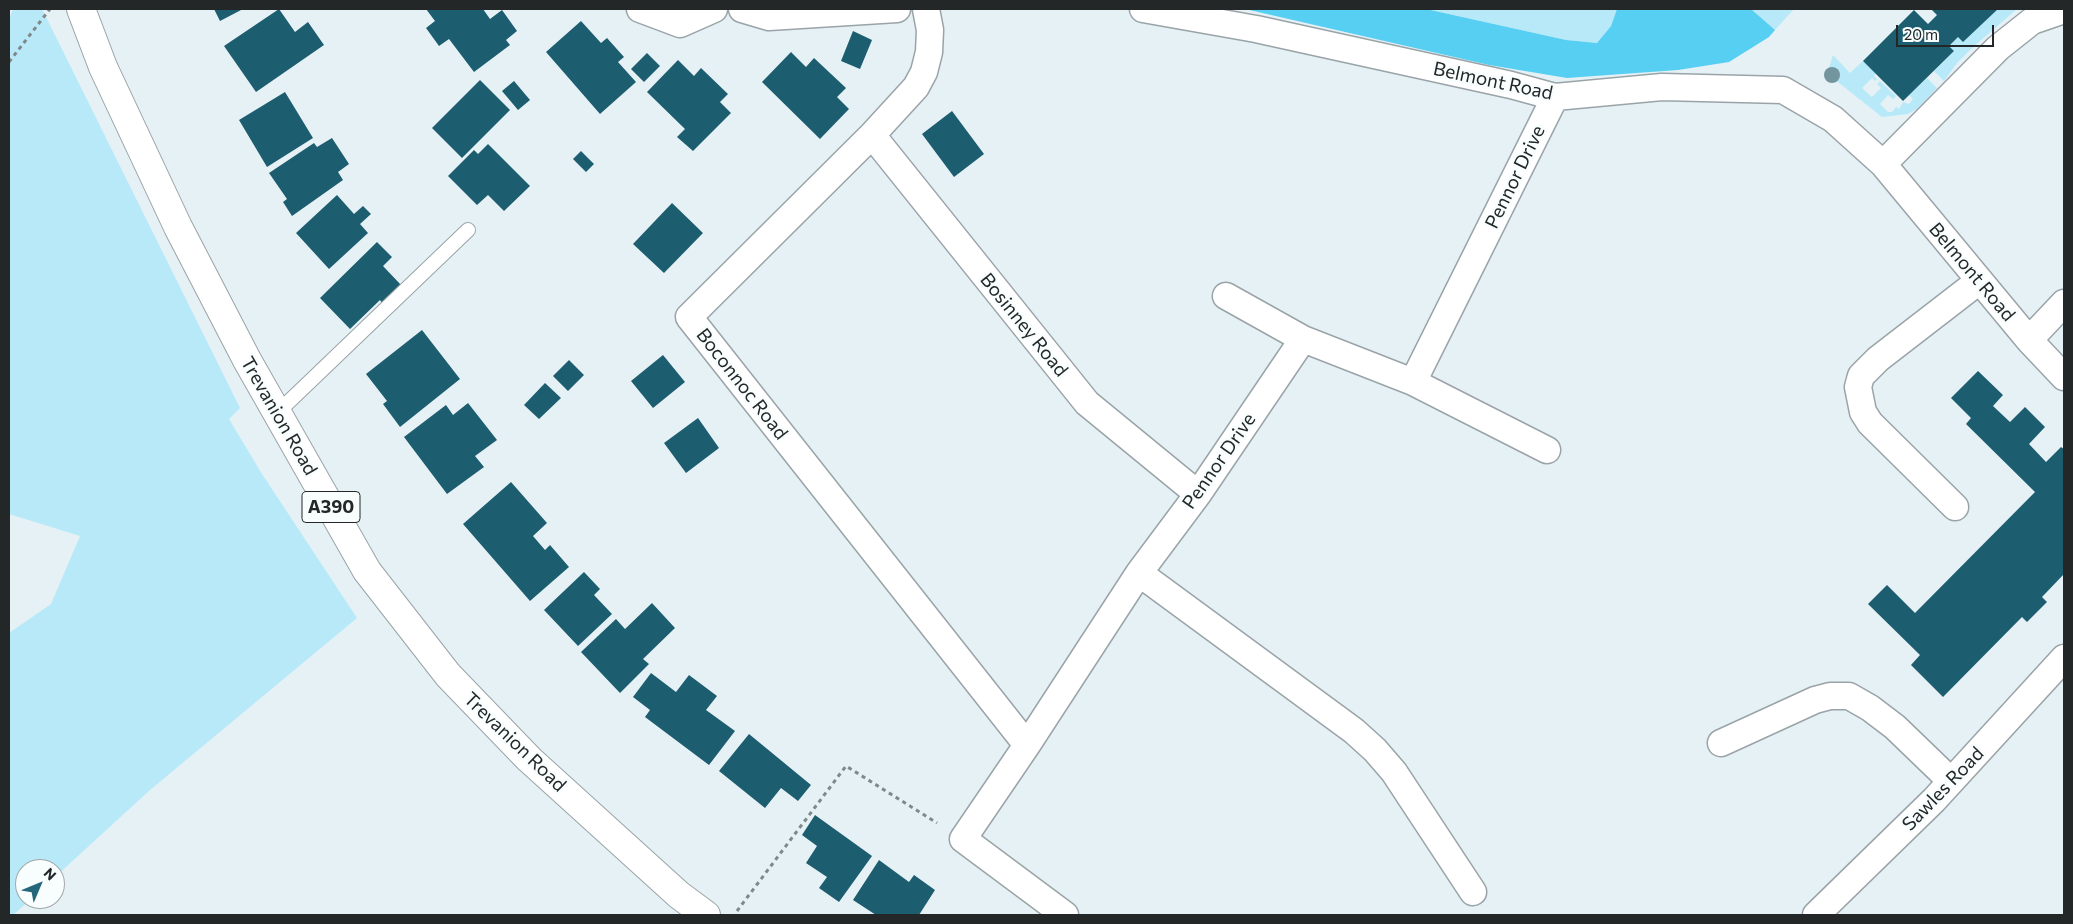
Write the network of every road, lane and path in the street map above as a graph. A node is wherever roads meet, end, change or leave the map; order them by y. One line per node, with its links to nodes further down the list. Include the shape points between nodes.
1 (50, 9): 10 (path)
2 (81, 9): 22 (highway, Trevanion Road / A390, via 103,67 178,227)
3 (640, 9): 4 (street, via 680,24)
4 (714, 9)
5 (742, 9): 6 (street, via 769,17)
6 (897, 9)
7 (926, 9): 12 (street, Boconnoc Road, via 930,30 924,72 916,88)
8 (1143, 9): 11 (street, Belmont Road, via 1256,29)
9 (2064, 10): 13 (street, via 2032,21 1998,48)
10 (9, 62)
11 (1555, 97): 13 (street, Belmont Road, via 1662,87 1783,90 1833,119); 21 (street, Pennor Drive)
12 (872, 135): 24 (street, Bosinney Road, via 1087,403); 29 (street, Boconnoc Road, via 689,317)
13 (1883, 164): 15 (street, Belmont Road)
14 (468, 230): 22 (lane)
15 (1979, 281): 19 (street, Belmont Road); 25 (street, via 1878,359 1861,376 1858,387 1863,412 1870,423)
16 (1226, 296): 18 (street)
17 (2064, 303): 19 (street)
18 (1303, 339): 21 (street); 24 (street, Pennor Drive)
19 (2028, 340): 20 (street, Belmont Road)
20 (2064, 376)
21 (1413, 382): 23 (street)
22 (277, 413): 33 (highway, Trevanion Road / A390, via 367,571 448,675 529,759 679,895)
23 (1547, 450)
24 (1198, 494): 26 (street, Pennor Drive)
25 (1955, 507)
26 (1139, 573): 29 (street, Pennor Drive); 32 (street, via 1354,731 1374,750 1394,772)
27 (2064, 658): 30 (street, Sawles Road)
28 (1722, 743): 30 (street, via 1815,700 1849,696 1895,727)
29 (1027, 745): 31 (street, Pennor Drive)
30 (1951, 781): 36 (street, Sawles Road)
31 (963, 839): 34 (path, via 846,766); 35 (street)
32 (1473, 892)
33 (706, 915)
34 (734, 915)
35 (1065, 915)
36 (1816, 915)

